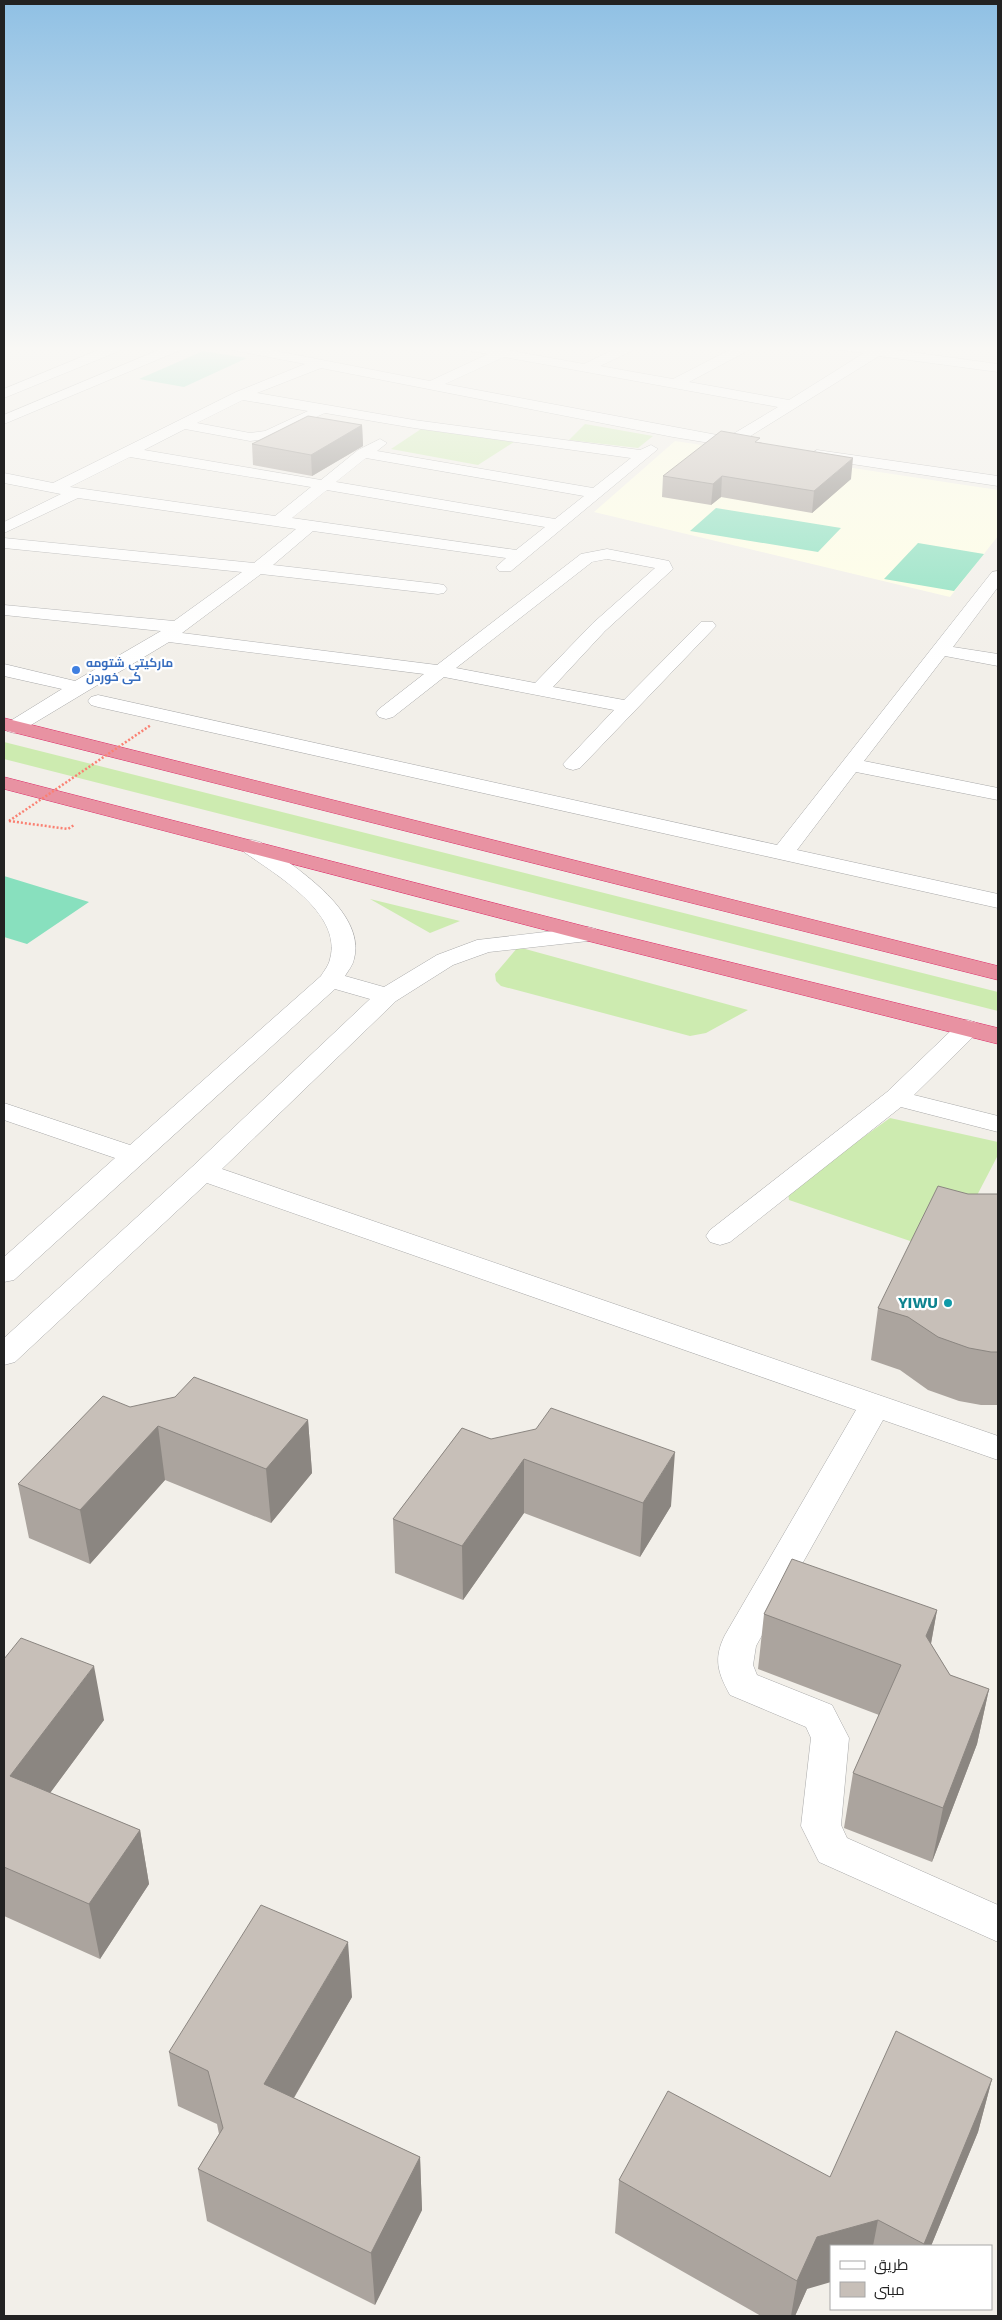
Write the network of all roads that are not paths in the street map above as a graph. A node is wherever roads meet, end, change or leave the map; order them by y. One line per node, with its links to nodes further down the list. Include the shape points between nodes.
1 (125, 454): 13 (street)
2 (143, 454): 12 (street)
3 (362, 454): 12 (street)
4 (371, 454): 9 (street)
5 (505, 454): 9 (street)
6 (630, 454): 8 (street)
7 (816, 454): 11 (street)
8 (642, 456): 15 (street)
9 (476, 472): 15 (street)
10 (4, 478): 13 (street)
11 (996, 479)
12 (326, 485): 16 (street); 17 (street)
13 (54, 488): 14 (street)
14 (76, 493): 16 (street); 19 (street)
15 (596, 493): 17 (street)
16 (280, 520): 18 (street)
17 (556, 524): 22 (street)
18 (308, 526): 22 (street); 24 (street)
19 (4, 528)
20 (4, 543): 21 (street)
21 (28, 546): 23 (street); 24 (street)
22 (519, 555): 25 (street)
23 (10, 560)
24 (258, 568): 27 (street); 30 (street)
25 (502, 570)
26 (998, 576): 31 (street)
27 (438, 589)
28 (4, 610): 30 (street)
29 (706, 626): 38 (street)
30 (172, 631): 34 (street); 35 (street)
31 (941, 650): 32 (street); 42 (street)
32 (998, 660)
33 (4, 670): 35 (street)
34 (442, 671): 36 (street); 36 (street, via 587,558 607,554 663,565 664,569 599,626); 39 (street)
35 (78, 688): 40 (street)
36 (540, 690): 38 (street)
37 (98, 701): 46 (street)
38 (628, 707): 41 (street)
39 (386, 713)
40 (9, 725): 49 (highway)
41 (573, 764)
42 (851, 765): 44 (street); 46 (street)
43 (4, 783): 45 (highway)
44 (998, 794)
45 (252, 846): 48 (highway); 50 (street, via 309,890 335,919 345,948 342,964)
46 (782, 854): 47 (street)
47 (998, 901)
48 (588, 934): 51 (street, via 478,947 431,967); 52 (highway)
49 (998, 974)
50 (331, 980): 51 (street); 57 (street)
51 (388, 996): 58 (street)
52 (968, 1028): 53 (highway); 54 (street)
53 (998, 1036)
54 (896, 1098): 56 (street); 59 (street)
55 (4, 1111): 57 (street)
56 (998, 1124)
57 (135, 1156): 60 (street)
58 (203, 1172): 61 (street); 62 (street)
59 (720, 1236)
60 (4, 1274)
61 (4, 1355)
62 (875, 1405): 63 (street); 64 (street, via 738,1645 734,1665 743,1685 819,1716 830,1738 821,1826 834,1850)
63 (998, 1448)
64 (998, 1924)

